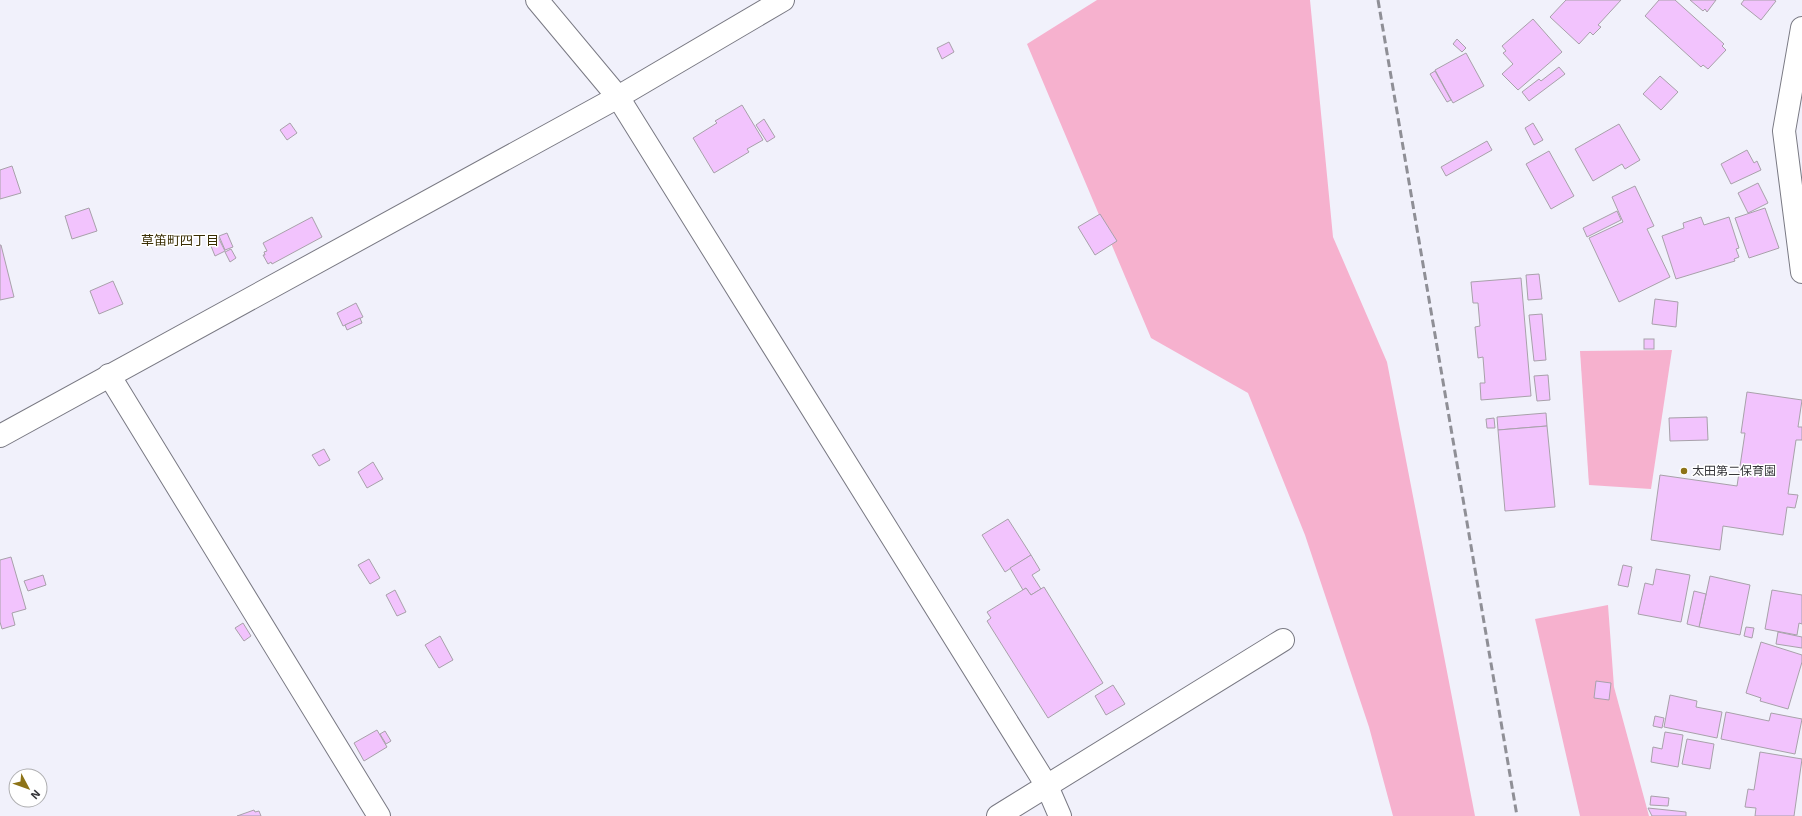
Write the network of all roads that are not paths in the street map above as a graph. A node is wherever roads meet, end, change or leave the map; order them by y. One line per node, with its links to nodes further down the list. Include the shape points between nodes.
1 (537, 0): 4 (street)
2 (783, 0): 4 (street)
3 (1802, 28): 5 (street, via 1784,132)
4 (618, 97): 6 (street); 9 (street)
5 (1802, 272)
6 (109, 375): 7 (street); 10 (street)
7 (0, 436)
8 (1283, 640): 9 (street)
9 (1047, 786): 11 (street); 12 (street)
10 (379, 816)
11 (998, 816)
12 (1060, 816)

